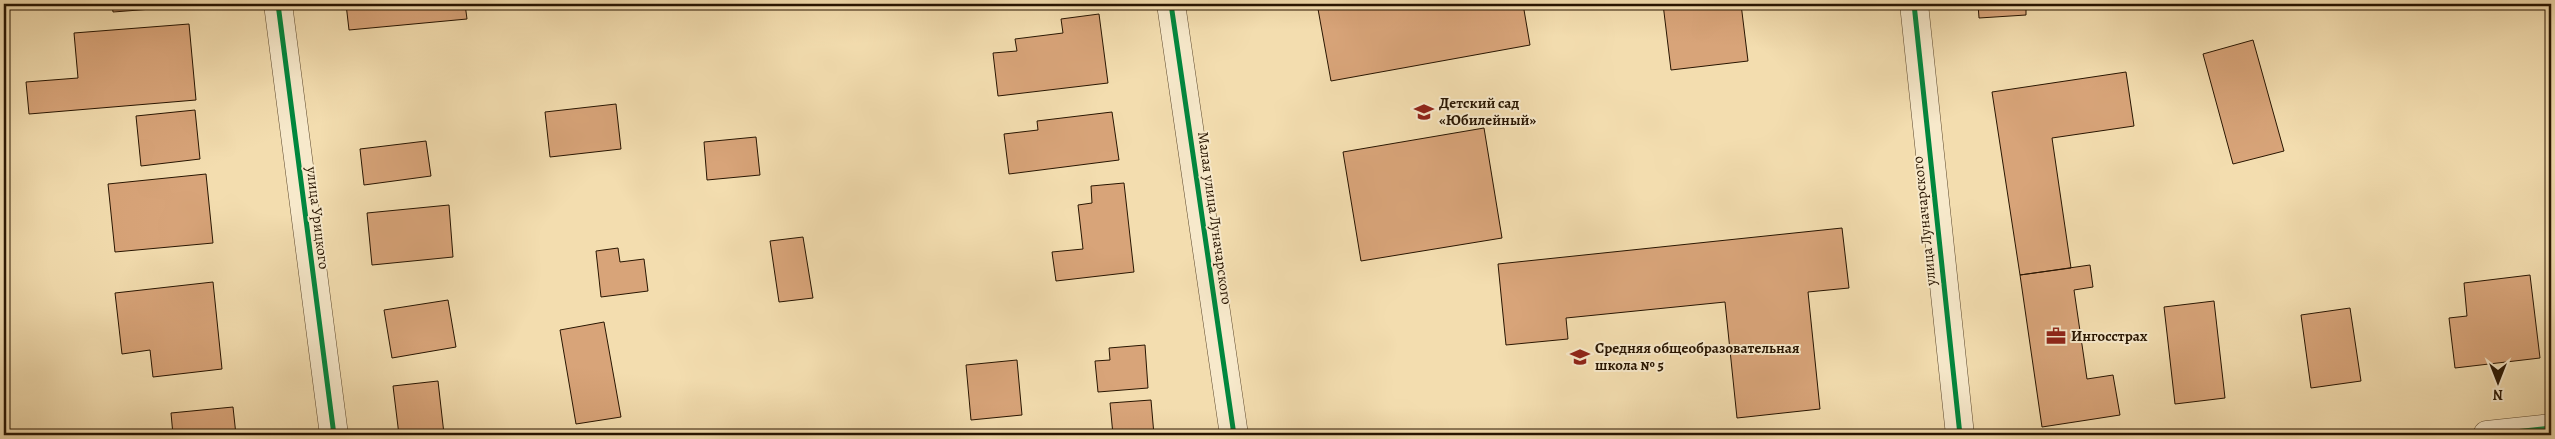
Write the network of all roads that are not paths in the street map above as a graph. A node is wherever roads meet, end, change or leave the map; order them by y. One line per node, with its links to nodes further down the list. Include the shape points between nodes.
1 (278, 4): 5 (street, улица Урицкого)
2 (1171, 4): 6 (street, Малая улица Луначарского)
3 (1914, 4): 7 (street, улица Луначарского)
4 (2551, 428): 8 (street)
5 (334, 435)
6 (1234, 435)
7 (1960, 435)
8 (2486, 435)

